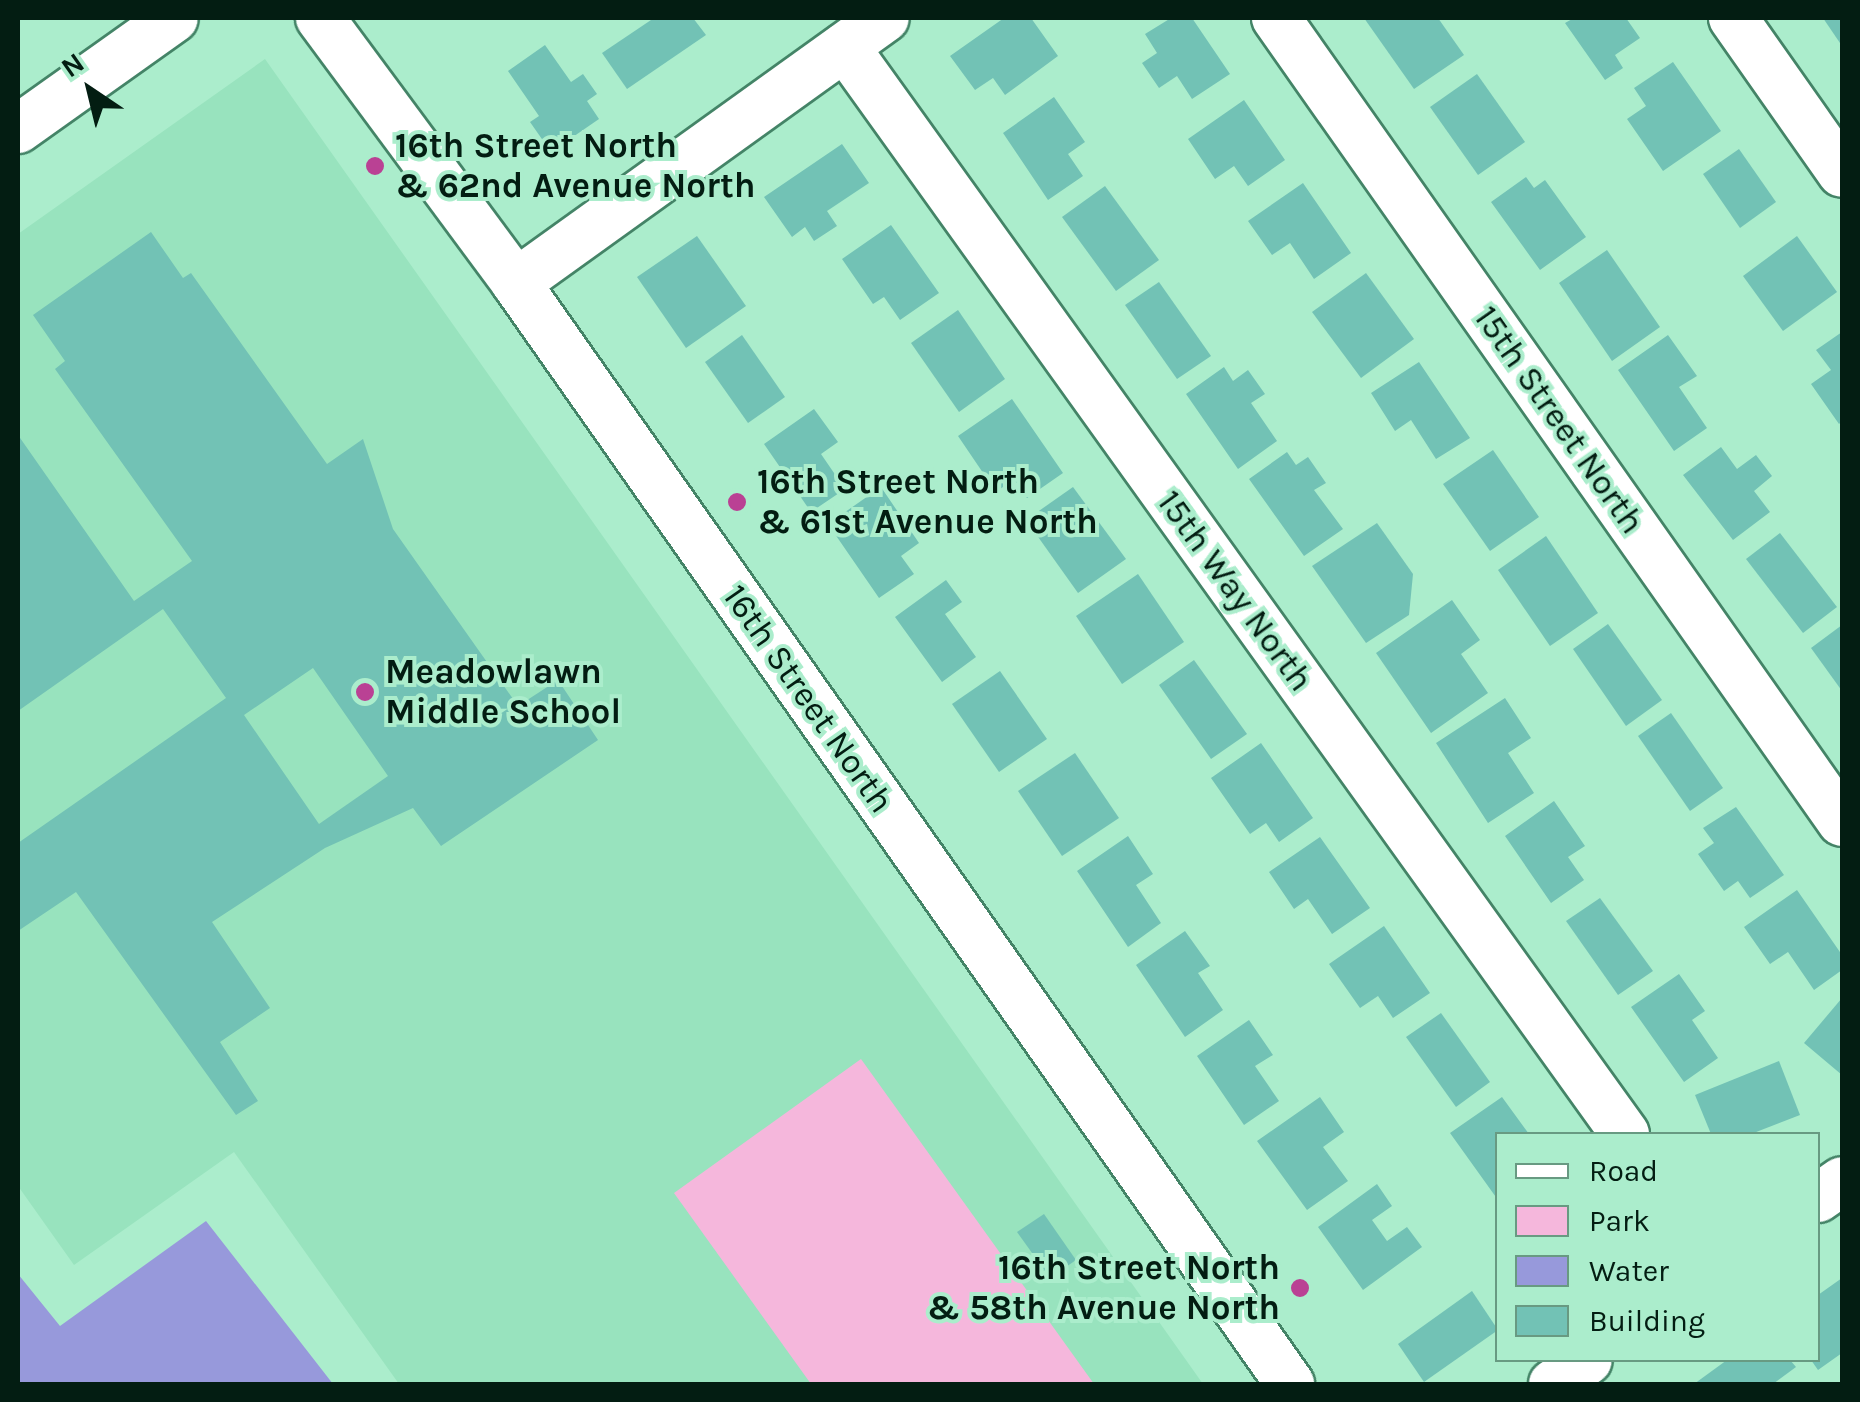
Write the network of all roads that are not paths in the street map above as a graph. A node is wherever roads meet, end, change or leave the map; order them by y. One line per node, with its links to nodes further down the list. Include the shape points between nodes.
1 (174, 18): 7 (street)
2 (320, 18): 9 (street, 16th Street North)
3 (886, 18): 6 (street)
4 (1276, 18): 10 (street, 15th Street North)
5 (1733, 18): 8 (street)
6 (845, 47): 9 (street); 11 (street, 15th Way North)
7 (18, 129)
8 (1842, 173)
9 (516, 283): 15 (street, 16th Street North)
10 (1842, 822)
11 (1624, 1132)
12 (1842, 1181): 13 (street)
13 (1820, 1197)
14 (1585, 1362): 16 (street)
15 (1290, 1384)
16 (1553, 1384)

